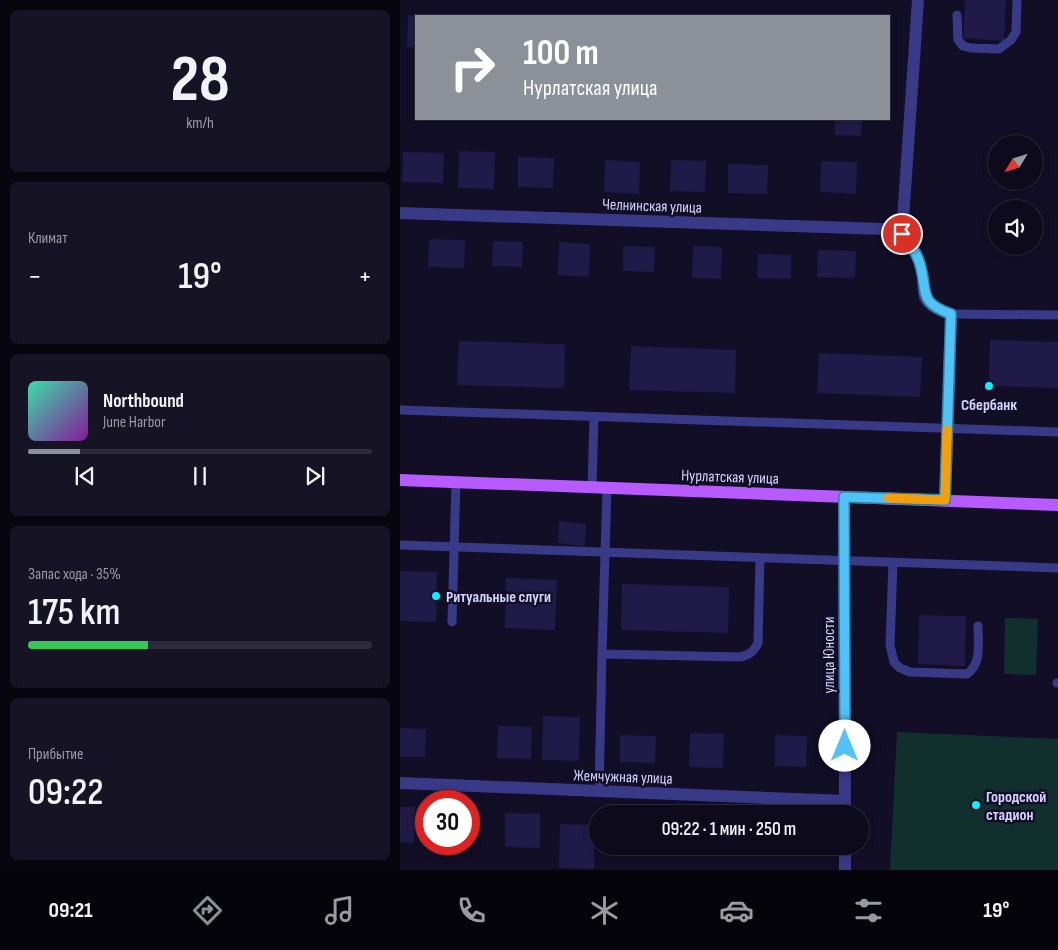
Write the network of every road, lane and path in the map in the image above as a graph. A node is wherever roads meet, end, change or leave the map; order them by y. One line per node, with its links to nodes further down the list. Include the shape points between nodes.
1 (918, 0): 5 (street)
2 (1017, 0): 3 (lane, via 1016,32 999,49 964,46 958,40)
3 (957, 15)
4 (400, 212): 5 (street, Челнинская улица, via 884,229)
5 (902, 234): 6 (street, via 920,263 925,297 939,310)
6 (951, 314): 7 (lane); 10 (street)
7 (1058, 315)
8 (400, 410): 9 (lane)
9 (594, 417): 10 (lane); 14 (lane)
10 (947, 429): 11 (lane); 17 (street)
11 (1058, 432)
12 (400, 480): 13 (main road, Нурлатская улица)
13 (456, 482): 14 (main road, Нурлатская улица); 20 (lane)
14 (592, 487): 15 (main road, Нурлатская улица)
15 (607, 488): 16 (main road, Нурлатская улица); 21 (lane)
16 (844, 497): 17 (main road, Нурлатская улица); 23 (street, улица Юности)
17 (945, 500): 18 (main road, Нурлатская улица)
18 (1058, 505)
19 (400, 545): 20 (lane)
20 (454, 547): 21 (lane); 26 (lane)
21 (605, 552): 22 (lane); 28 (lane)
22 (760, 558): 23 (lane); 28 (lane, via 758,643 747,656)
23 (844, 560): 24 (lane); 31 (street, улица Юности)
24 (893, 562): 25 (lane); 27 (lane, via 890,645 894,662 900,668 910,672 967,674 977,660)
25 (1058, 568)
26 (452, 622)
27 (978, 626)
28 (602, 654): 30 (lane)
29 (400, 784): 30 (street, Жемчужная улица)
30 (599, 791): 31 (street, Жемчужная улица)
31 (845, 801): 32 (street, улица Юности)
32 (845, 805)
33 (845, 855): 34 (street)
34 (845, 870)

